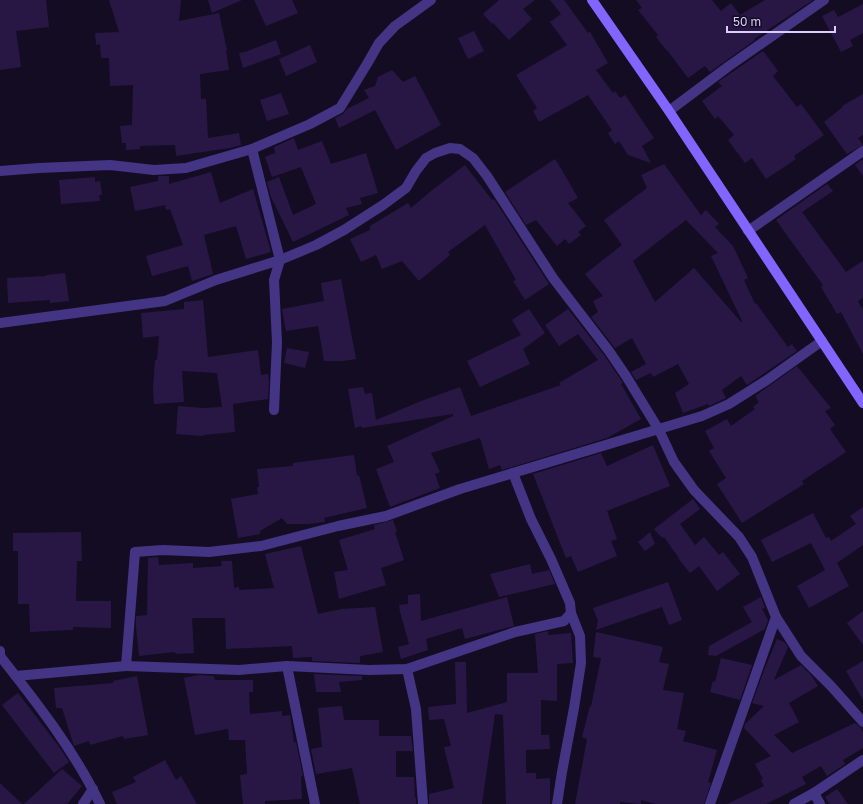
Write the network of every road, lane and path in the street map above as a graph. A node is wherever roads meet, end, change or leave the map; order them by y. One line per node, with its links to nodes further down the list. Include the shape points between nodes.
1 (431, 0): 5 (street, via 395,26 379,43 340,108)
2 (592, 0): 4 (main road)
3 (824, 0): 4 (street)
4 (669, 111): 8 (main road)
5 (252, 149): 7 (street, via 186,168 154,170 110,165); 9 (street)
6 (863, 151): 8 (street)
7 (0, 171)
8 (748, 231): 11 (main road)
9 (280, 260): 10 (street, via 216,280 165,301); 13 (street, via 274,280 277,342); 14 (street, via 337,234 383,205 406,188 426,158 450,148 460,149 473,158 487,176 553,278 622,370)
10 (0, 323)
11 (822, 341): 12 (main road); 14 (street, via 730,404)
12 (863, 403)
13 (274, 410)
14 (659, 430): 15 (street); 17 (street, via 674,462 694,490 739,537 752,557)
15 (513, 473): 16 (street, via 570,603); 19 (street, via 386,516 261,546 209,552 134,552)
16 (571, 613): 21 (street, via 564,620 510,634); 31 (street, via 580,636 581,663)
17 (776, 617): 23 (street, via 801,656); 32 (street)
18 (0, 651): 22 (street, via 0,656)
19 (126, 666): 20 (street, via 239,670); 22 (street)
20 (287, 666): 21 (street); 29 (street)
21 (407, 669): 30 (street, via 416,709)
22 (16, 676): 25 (street, via 55,726)
23 (863, 722)
24 (863, 760): 26 (street)
25 (93, 789): 27 (street); 28 (street)
26 (814, 793): 33 (street); 34 (street)
27 (83, 804)
28 (100, 804)
29 (315, 804)
30 (423, 804)
31 (557, 804)
32 (710, 804)
33 (794, 804)
34 (820, 804)

